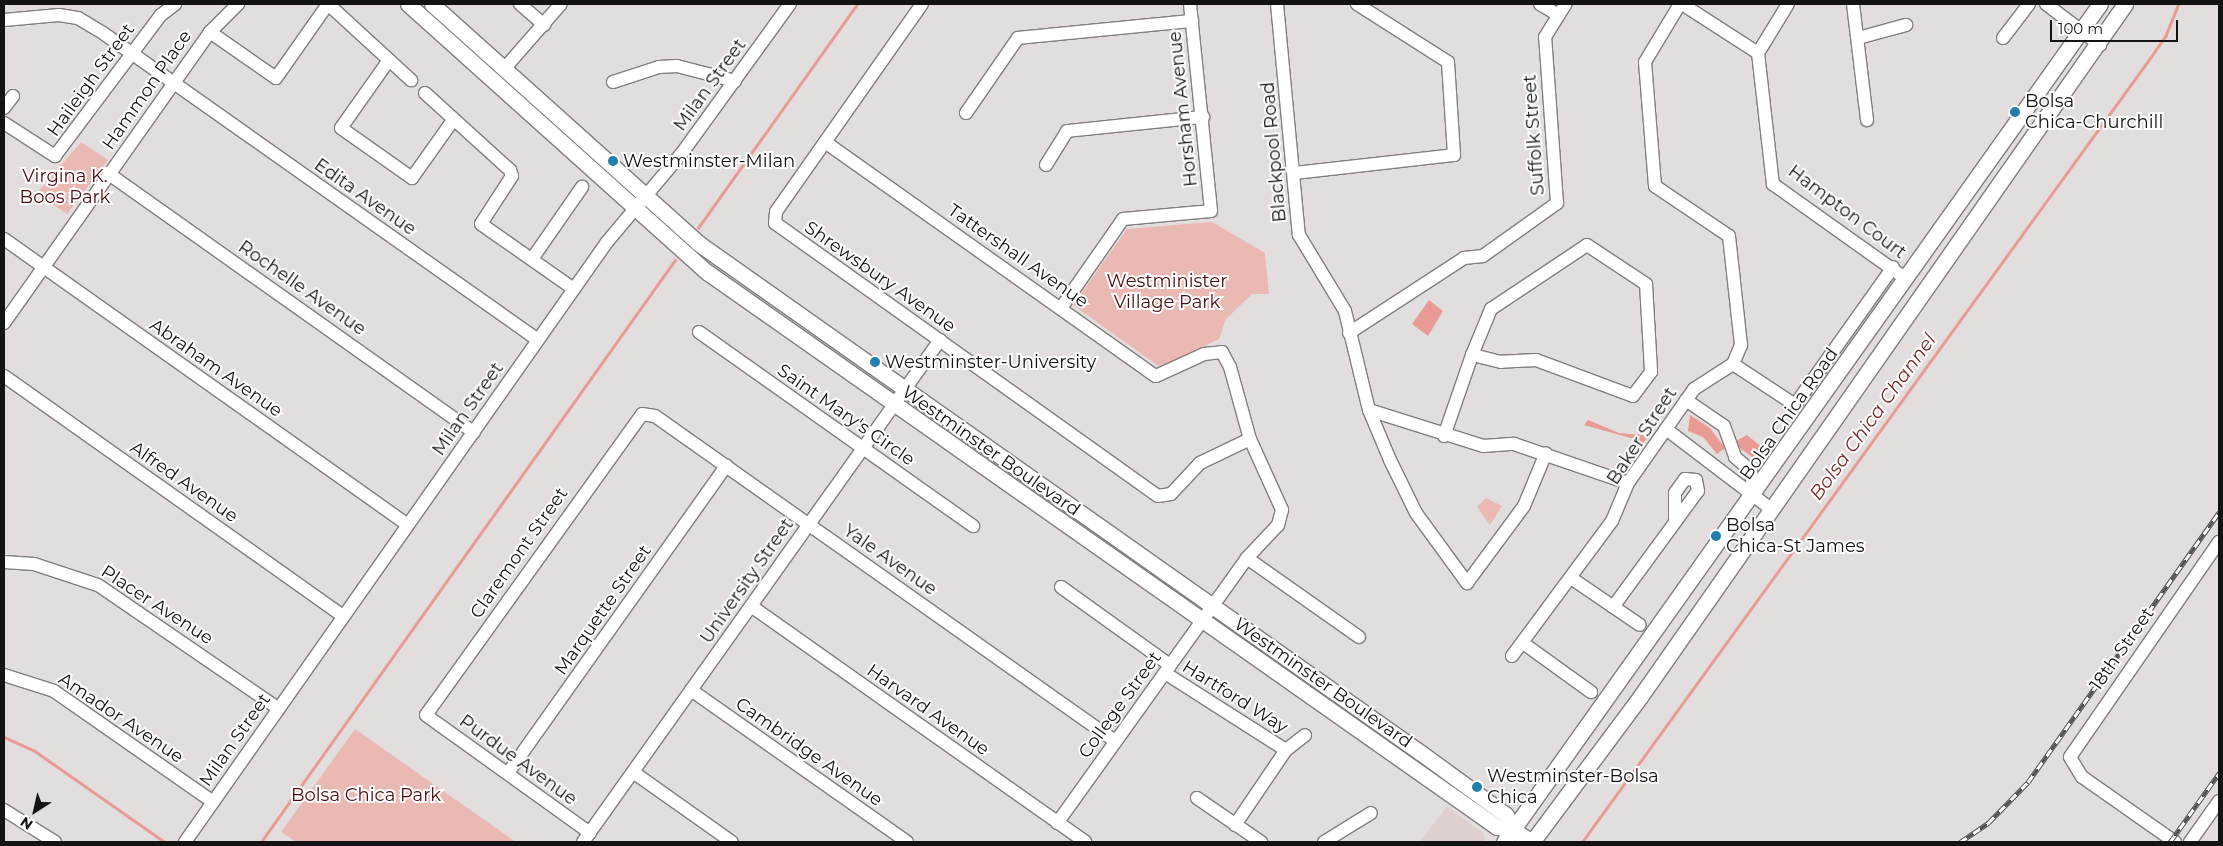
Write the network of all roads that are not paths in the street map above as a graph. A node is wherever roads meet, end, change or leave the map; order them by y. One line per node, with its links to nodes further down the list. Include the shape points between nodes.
1 (175, 4): 32 (street, Haileigh Street, via 161,15)
2 (238, 4): 26 (street, Hammon Place)
3 (408, 4): 53 (main road, Westminster Boulevard)
4 (432, 4): 34 (main road, Westminster Boulevard)
5 (520, 4): 25 (street)
6 (561, 4): 25 (street)
7 (790, 4): 36 (street, Milan Street)
8 (922, 4): 47 (street)
9 (1190, 4): 23 (street, Horsham Avenue)
10 (1277, 4): 49 (street, Blackpool Road)
11 (1357, 4): 49 (street, via 1448,62 1454,155)
12 (1540, 4): 21 (street)
13 (1566, 4): 21 (street, Suffolk Street)
14 (1681, 4): 31 (street); 69 (street, via 1645,62 1656,186 1729,236 1741,345)
15 (1788, 4): 31 (street)
16 (1853, 4): 28 (street)
17 (2029, 4): 29 (street)
18 (2046, 4): 27 (street)
19 (2100, 4): 27 (main road, Bolsa Chica Road)
20 (2125, 4): 30 (main road)
21 (1558, 15): 65 (street, Suffolk Street, via 1545,37 1557,203 1483,256 1464,258)
22 (4, 20): 32 (street, Edita Avenue, via 59,15 78,18)
23 (1192, 21): 42 (street, via 1018,38); 43 (street, Horsham Avenue)
24 (1906, 25): 28 (street)
25 (544, 26): 34 (street)
26 (210, 32): 33 (street, via 276,78 328,4); 38 (street, Hammon Place)
27 (2083, 32): 30 (street); 59 (main road, Bolsa Chica Road)
28 (1858, 38): 45 (street)
29 (2003, 38)
30 (2100, 45): 56 (main road)
31 (1758, 53): 58 (street, Hampton Court, via 1773,184)
32 (132, 54): 38 (street, Edita Avenue); 46 (street, Haileigh Street, via 56,156)
33 (389, 60): 35 (street); 44 (street, via 341,128 412,178)
34 (504, 69): 52 (main road, Westminster Boulevard)
35 (411, 80)
36 (735, 81): 37 (street, via 677,66 660,66); 52 (street, Milan Street)
37 (614, 82)
38 (173, 84): 50 (street, Hammon Place); 66 (street, Edita Avenue)
39 (425, 92): 44 (street)
40 (13, 96): 41 (street)
41 (4, 108)
42 (966, 113)
43 (1202, 117): 48 (street, via 1067,131); 62 (street, Horsham Avenue, via 1211,211 1123,219)
44 (454, 119): 55 (street, via 512,176 481,224)
45 (1867, 120)
46 (4, 123)
47 (825, 142): 62 (street, Tattershall Avenue); 67 (street, Shrewsbury Avenue, via 774,218 778,227)
48 (1046, 165)
49 (1294, 173): 65 (street, Blackpool Road, via 1299,235 1345,311)
50 (109, 174): 57 (street, Hammon Place); 77 (street, Rochelle Avenue)
51 (582, 187): 55 (street)
52 (645, 197): 53 (street, Milan Street); 71 (main road, Westminster Boulevard, via 698,243)
53 (635, 209): 60 (street, Milan Street); 73 (main road, Westminster Boulevard, via 707,272)
54 (4, 239): 57 (street, Abraham Avenue)
55 (532, 259): 60 (street)
56 (1946, 260): 59 (main road, via 1937,260 1922,281); 61 (main road)
57 (43, 267): 63 (street, Hammon Place); 88 (street, Abraham Avenue)
58 (1893, 267): 59 (street, Hampton Court); 69 (street, via 1793,406)
59 (1906, 278): 61 (main road); 84 (main road, Bolsa Chica Road)
60 (574, 289): 66 (street, Milan Street)
61 (1913, 306): 85 (main road)
62 (1061, 308): 79 (street, Tattershall Avenue, via 1158,376 1204,354 1222,352 1230,367)
63 (4, 323)
64 (699, 332): 80 (street, Saint Mary's Circle)
65 (1349, 333): 74 (street, Blackpool Road)
66 (538, 340): 77 (street, Milan Street)
67 (940, 340): 71 (street, University Street); 79 (street, Shrewsbury Avenue, via 1158,496 1167,497 1200,463)
68 (1472, 355): 68 (street, via 1491,309 1587,245 1646,284 1651,372 1633,396 1536,360 1501,362); 78 (street)
69 (1734, 364): 72 (street, Baker Street, via 1694,389)
70 (4, 376): 98 (street, Alfred Avenue)
71 (904, 391): 73 (street, University Street); 96 (main road, Westminster Boulevard)
72 (1686, 400): 76 (street, Baker Street); 84 (street, via 1724,426 1735,457 1751,471)
73 (894, 405): 80 (street, University Street); 99 (main road, Westminster Boulevard)
74 (1369, 410): 78 (street); 81 (street, Blackpool Road, via 1416,513 1469,584 1524,506)
75 (642, 414): 82 (street, Yale Avenue, via 656,416); 109 (street, Claremont Street)
76 (1666, 429): 83 (street, Baker Street); 84 (street, via 1703,452)
77 (474, 432): 88 (street, Milan Street)
78 (1444, 436): 81 (street, via 1483,446 1514,444)
79 (1250, 439): 91 (street, College Street, via 1283,515)
80 (863, 448): 87 (street, University Street); 89 (street, Saint Mary's Circle)
81 (1546, 453): 83 (street)
82 (726, 466): 87 (street, Yale Avenue); 114 (street, Marquette Street)
83 (1628, 482): 93 (street, Baker Street, via 1612,521)
84 (1754, 497): 85 (street); 122 (main road, Bolsa Chica Road)
85 (1771, 509): 132 (main road, via 1640,698)
86 (1675, 518): 97 (street)
87 (809, 524): 95 (street, University Street); 111 (street, Yale Avenue)
88 (408, 525): 98 (street, Milan Street)
89 (973, 526)
90 (2219, 542): 133 (street, 18th Street, via 2072,750 2070,763 2082,777)
91 (1247, 558): 96 (street, College Street); 101 (street)
92 (4, 562): 108 (street, Placer Avenue, via 34,564 98,586)
93 (1571, 578): 97 (street); 102 (street, Baker Street)
94 (1061, 586): 104 (street, Hartford Way)
95 (751, 606): 106 (street, University Street); 120 (street, Harvard Avenue)
96 (1211, 607): 99 (street, College Street); 122 (main road, Westminster Boulevard, via 1506,815)
97 (1613, 607): 100 (street)
98 (343, 616): 108 (street, Milan Street)
99 (1201, 622): 104 (street, College Street); 122 (main road, Westminster Boulevard, via 1497,827)
100 (1640, 626)
101 (1359, 637)
102 (1523, 643): 103 (street, Baker Street); 107 (street)
103 (1512, 656)
104 (1167, 669): 111 (street, College Street); 112 (street, Hartford Way)
105 (4, 675): 117 (street, Amador Avenue, via 54,691)
106 (691, 690): 113 (street, University Street); 127 (street, Cambridge Avenue)
107 (1591, 692)
108 (279, 708): 117 (street, Milan Street)
109 (426, 715): 114 (street, Purdue Avenue)
110 (1305, 735): 112 (street)
111 (1115, 741): 120 (street, College Street)
112 (1286, 750): 121 (street)
113 (633, 772): 123 (street, University Street); 126 (street)
114 (508, 773): 123 (street, Purdue Avenue)
115 (1197, 798): 121 (street)
116 (2219, 801): 134 (street)
117 (213, 802): 125 (street, Milan Street)
118 (4, 810): 124 (street)
119 (1372, 813): 130 (street)
120 (1057, 823): 128 (street, Harvard Avenue)
121 (1235, 825): 129 (street)
122 (1513, 830): 131 (main road, Bolsa Chica Road); 132 (main road, Westminster Boulevard)
123 (587, 837)
124 (55, 842)
125 (185, 842)
126 (732, 842)
127 (907, 842)
128 (1085, 842)
129 (1261, 842)
130 (1324, 842)
131 (1504, 842)
132 (1532, 842)
133 (2174, 842)
134 (2190, 842)

